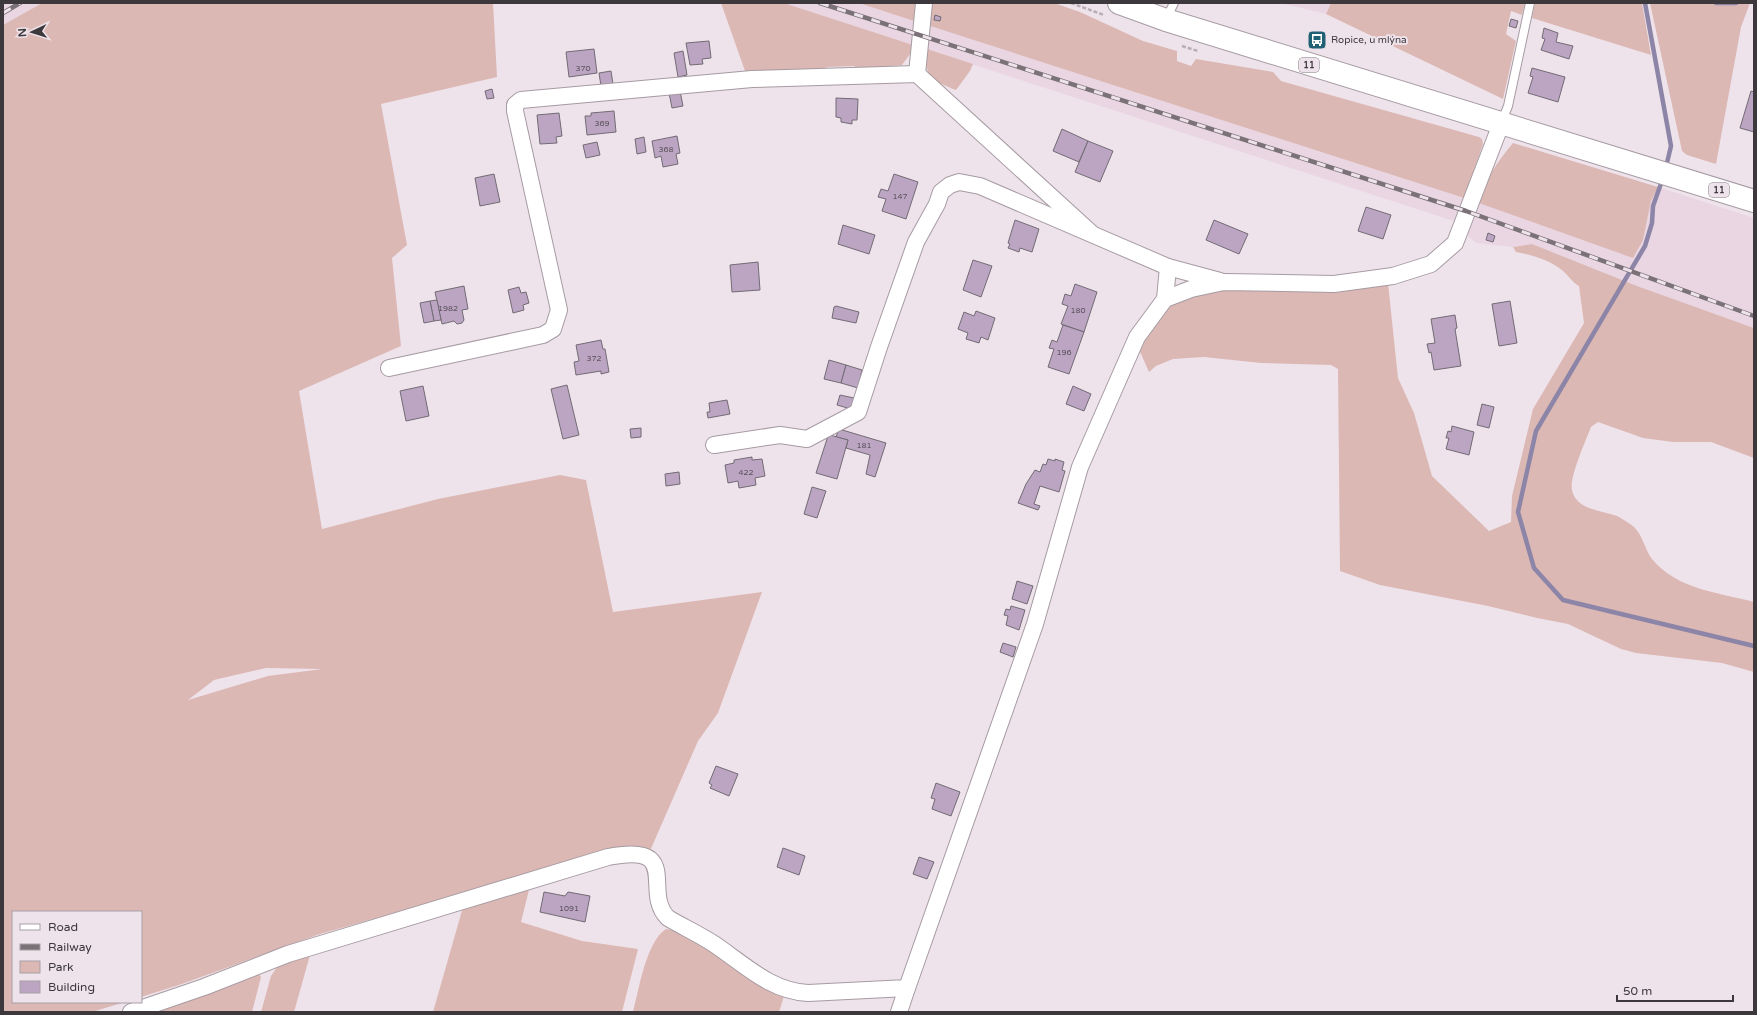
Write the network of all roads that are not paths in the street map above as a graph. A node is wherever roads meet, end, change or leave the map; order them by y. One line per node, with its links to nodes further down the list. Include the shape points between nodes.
1 (924, 3): 5 (street)
2 (1119, 3): 4 (main road, 11)
3 (1530, 3): 6 (lane, via 1508,106)
4 (1170, 12): 6 (main road, 11)
5 (917, 74): 8 (street); 12 (street, via 752,79 521,100 515,104 515,111 559,310 553,329 543,335)
6 (1501, 124): 7 (main road, 11); 10 (street, via 1455,243 1431,264 1393,276 1334,284)
7 (1754, 201)
8 (1091, 233): 9 (street); 13 (street, via 980,186 959,182 950,185 941,192 916,242 858,412 807,439 780,435)
9 (1168, 267): 10 (street); 11 (street)
10 (1224, 282): 11 (street, via 1192,289)
11 (1165, 299): 14 (street, via 1137,337 1080,467 1035,624)
12 (388, 368)
13 (714, 445)
14 (907, 988): 15 (street, via 808,993 772,984 662,913 657,872 653,863 646,857 628,853 288,954); 16 (street)
15 (131, 1012)
16 (899, 1012)

